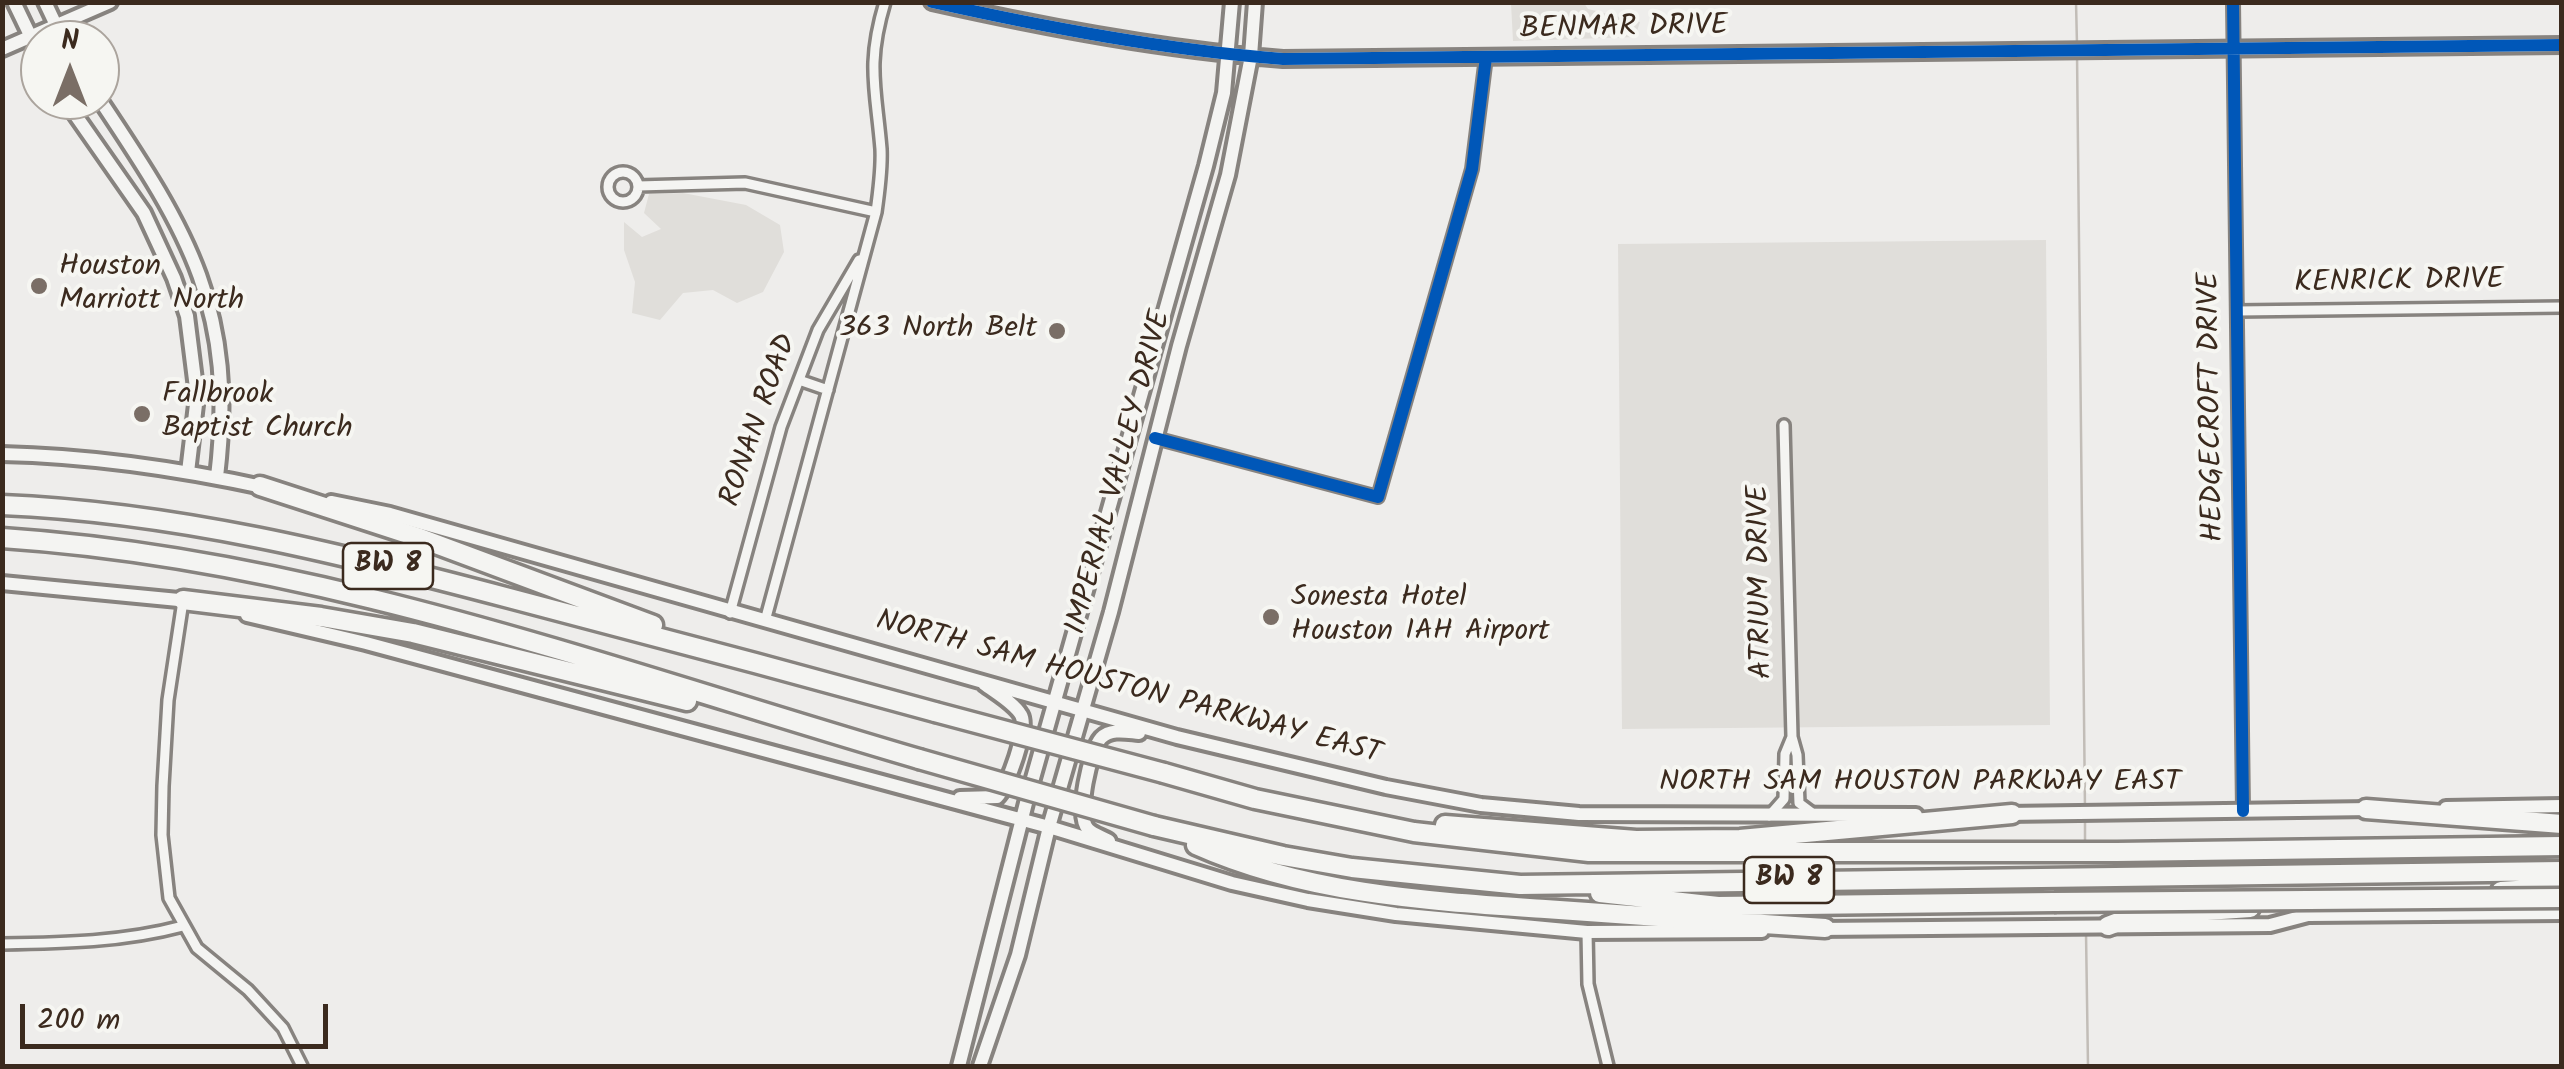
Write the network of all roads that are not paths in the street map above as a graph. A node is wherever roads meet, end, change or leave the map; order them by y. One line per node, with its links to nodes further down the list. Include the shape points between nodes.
1 (110, 2): 7 (main road)
2 (885, 2): 18 (street, RONAN ROAD, via 871,72 881,148)
3 (932, 2): 10 (main road, BENMAR DRIVE, via 1056,30)
4 (1232, 2): 10 (main road, IMPERIAL VALLEY DRIVE)
5 (1255, 2): 11 (main road, IMPERIAL VALLEY DRIVE)
6 (2233, 2): 9 (street, HEDGECROFT DRIVE)
7 (82, 20)
8 (2562, 44): 9 (main road, BENMAR DRIVE)
9 (2233, 48): 12 (main road, BENMAR DRIVE); 21 (street, HEDGECROFT DRIVE)
10 (1228, 54): 11 (main road, BENMAR DRIVE); 31 (main road, IMPERIAL VALLEY DRIVE, via 1211,148)
11 (1251, 56): 12 (main road, BENMAR DRIVE); 27 (main road, IMPERIAL VALLEY DRIVE, via 1228,174)
12 (1486, 57): 27 (street, via 1472,169 1378,498)
13 (79, 120): 16 (main road)
14 (113, 120): 15 (main road)
15 (144, 167): 16 (main road); 23 (main road, via 183,232)
16 (122, 178): 22 (main road, via 144,212)
17 (638, 186): 18 (street, via 745,183)
18 (876, 212): 19 (street, RONAN ROAD)
19 (862, 254): 24 (street, RONAN ROAD, via 818,330); 25 (street, RONAN ROAD)
20 (2562, 307): 21 (street, KENRICK DRIVE)
21 (2237, 311): 52 (street, HEDGECROFT DRIVE)
22 (187, 316): 23 (main road); 29 (main road, via 197,396)
23 (212, 320): 30 (main road, via 223,387)
24 (799, 380): 25 (street); 40 (street, RONAN ROAD)
25 (828, 390): 41 (street, RONAN ROAD)
26 (1784, 426): 47 (street, ATRIUM DRIVE)
27 (1155, 438): 33 (main road, IMPERIAL VALLEY DRIVE)
28 (2, 454): 29 (main road, NORTH SAM HOUSTON PARKWAY EAST)
29 (188, 472): 30 (main road, NORTH SAM HOUSTON PARKWAY EAST)
30 (217, 477): 32 (main road, NORTH SAM HOUSTON PARKWAY EAST)
31 (1119, 480): 33 (main road); 44 (main road, IMPERIAL VALLEY DRIVE)
32 (260, 486): 40 (main road, NORTH SAM HOUSTON PARKWAY EAST, via 390,514); 42 (highway, via 417,537)
33 (1143, 486): 45 (main road, IMPERIAL VALLEY DRIVE)
34 (2, 501): 42 (highway, BW 8, via 230,530)
35 (2, 538): 37 (highway, BW 8, via 161,555)
36 (2, 549): 37 (highway, via 95,552)
37 (301, 582): 46 (highway, BW 8, via 536,642)
38 (2, 583): 39 (main road)
39 (183, 600): 46 (highway, via 413,633); 49 (main road); 68 (street, via 168,700 162,835 169,898)
40 (730, 613): 41 (main road, NORTH SAM HOUSTON PARKWAY EAST)
41 (764, 621): 43 (main road, NORTH SAM HOUSTON PARKWAY EAST)
42 (742, 659): 54 (highway, BW 8, bridge)
43 (977, 679): 44 (main road, NORTH SAM HOUSTON PARKWAY EAST); 49 (main road, via 1025,723 1006,788 984,800)
44 (1053, 702): 45 (main road, NORTH SAM HOUSTON PARKWAY EAST); 57 (main road, IMPERIAL VALLEY DRIVE)
45 (1083, 710): 48 (main road, NORTH SAM HOUSTON PARKWAY EAST); 60 (main road, IMPERIAL VALLEY DRIVE)
46 (825, 732): 59 (highway, BW 8, bridge)
47 (1792, 736): 55 (street, ATRIUM DRIVE, via 1784,798); 56 (street, ATRIUM DRIVE, via 1799,803)
48 (1176, 737): 55 (main road, NORTH SAM HOUSTON PARKWAY EAST, via 1481,805 1578,814); 62 (main road, via 1121,731 1098,740 1082,820)
49 (923, 794): 57 (main road)
50 (2562, 806): 51 (main road, NORTH SAM HOUSTON PARKWAY EAST)
51 (2366, 809): 52 (main road, NORTH SAM HOUSTON PARKWAY EAST); 58 (highway)
52 (2243, 811): 53 (main road, NORTH SAM HOUSTON PARKWAY EAST)
53 (2012, 814): 54 (highway, via 1740,839 1636,840); 56 (main road, NORTH SAM HOUSTON PARKWAY EAST)
54 (1333, 816): 61 (highway, BW 8, via 1588,852)
55 (1768, 816): 56 (main road, NORTH SAM HOUSTON PARKWAY EAST)
56 (1817, 816)
57 (1021, 820): 60 (main road); 73 (main road, IMPERIAL VALLEY DRIVE)
58 (2562, 824)
59 (1154, 826): 64 (highway, BW 8, via 1335,865); 70 (highway, via 1224,858 1325,886 1425,900)
60 (1049, 828): 62 (main road); 74 (main road, IMPERIAL VALLEY DRIVE)
61 (2562, 846)
62 (1124, 851): 71 (main road, via 1318,902)
63 (2562, 871): 64 (highway, BW 8)
64 (1520, 885): 66 (highway, bridge, via 1718,906)
65 (2562, 887): 69 (highway, via 2134,916)
66 (2562, 898)
67 (2562, 913): 69 (main road, via 2308,915 2270,925)
68 (182, 926): 72 (street, via 102,941); 75 (street, via 283,1028)
69 (2108, 926): 70 (main road)
70 (1825, 928): 71 (main road)
71 (1587, 932): 78 (street, via 1588,984)
72 (2, 944)
73 (969, 1024): 74 (main road); 76 (main road, IMPERIAL VALLEY DRIVE)
74 (992, 1032): 77 (main road, IMPERIAL VALLEY DRIVE)
75 (302, 1066)
76 (959, 1066)
77 (980, 1066)
78 (1608, 1066)

